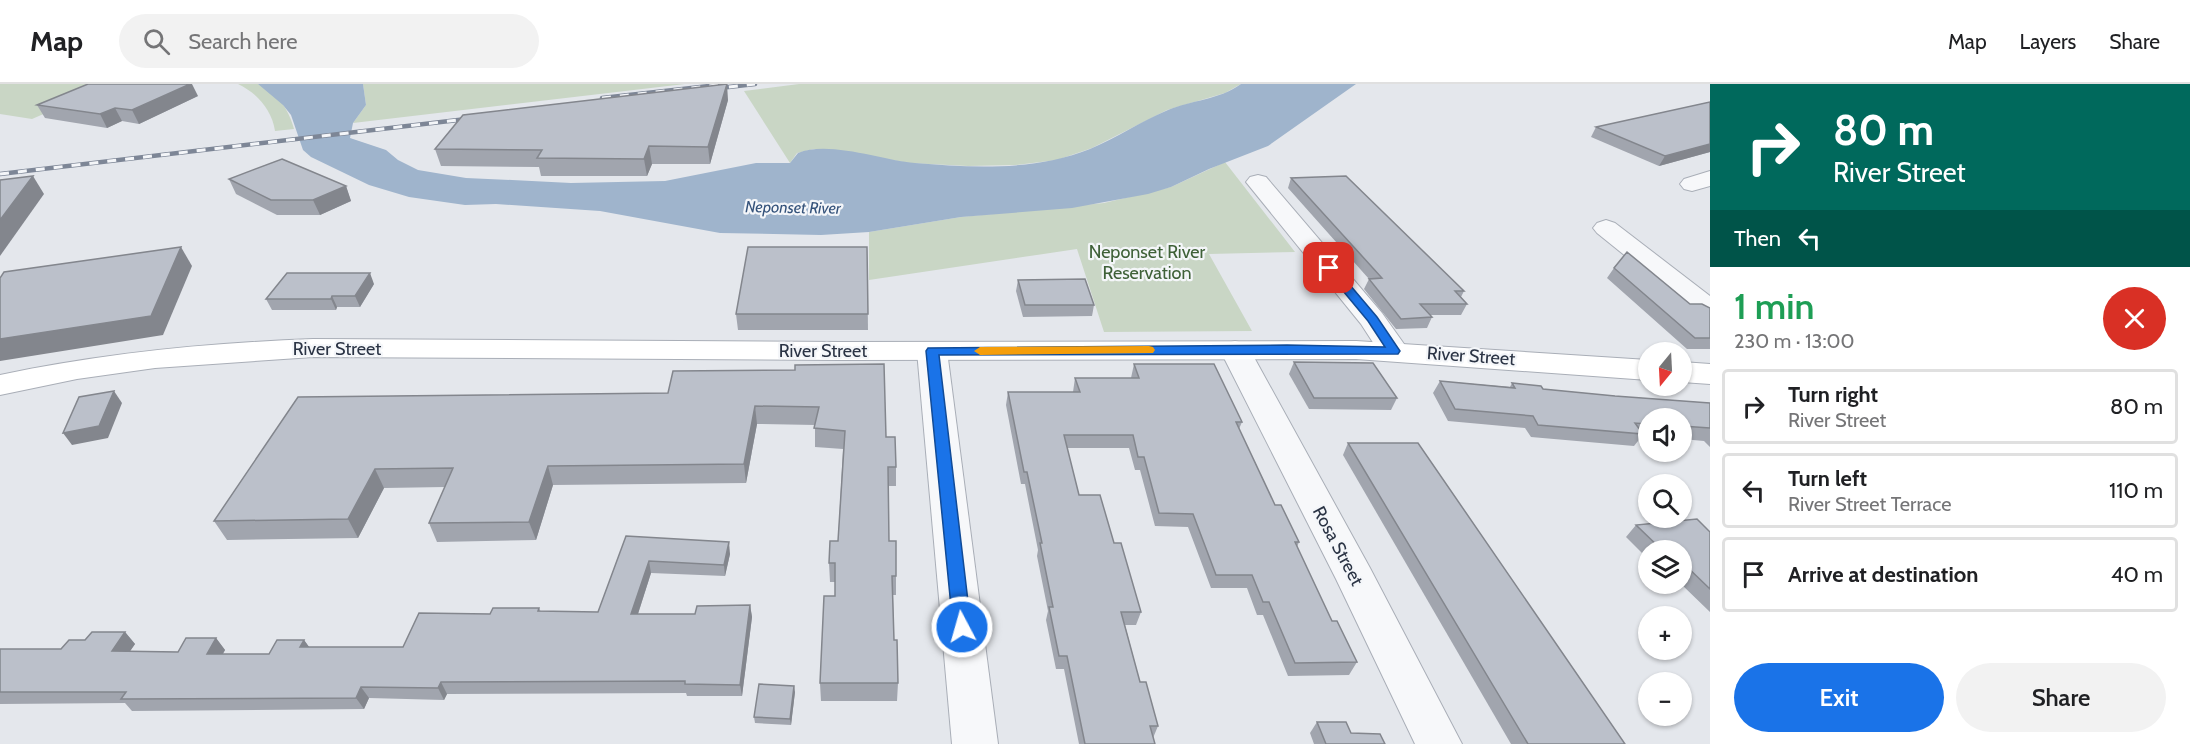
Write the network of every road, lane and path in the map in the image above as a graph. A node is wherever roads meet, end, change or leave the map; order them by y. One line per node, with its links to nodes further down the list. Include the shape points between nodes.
1 (1258, 182): 6 (street)
2 (1606, 228): 3 (street)
3 (1710, 310)
4 (1234, 350): 5 (main road, River Street); 6 (main road, River Street); 12 (street, Rosa Street)
5 (932, 351): 10 (main road, River Street, via 276,349 129,361); 11 (street)
6 (1394, 351): 7 (main road, River Street)
7 (1638, 369)
8 (1692, 373): 9 (main road)
9 (1710, 374)
10 (0, 385)
11 (975, 744)
12 (1439, 744)

